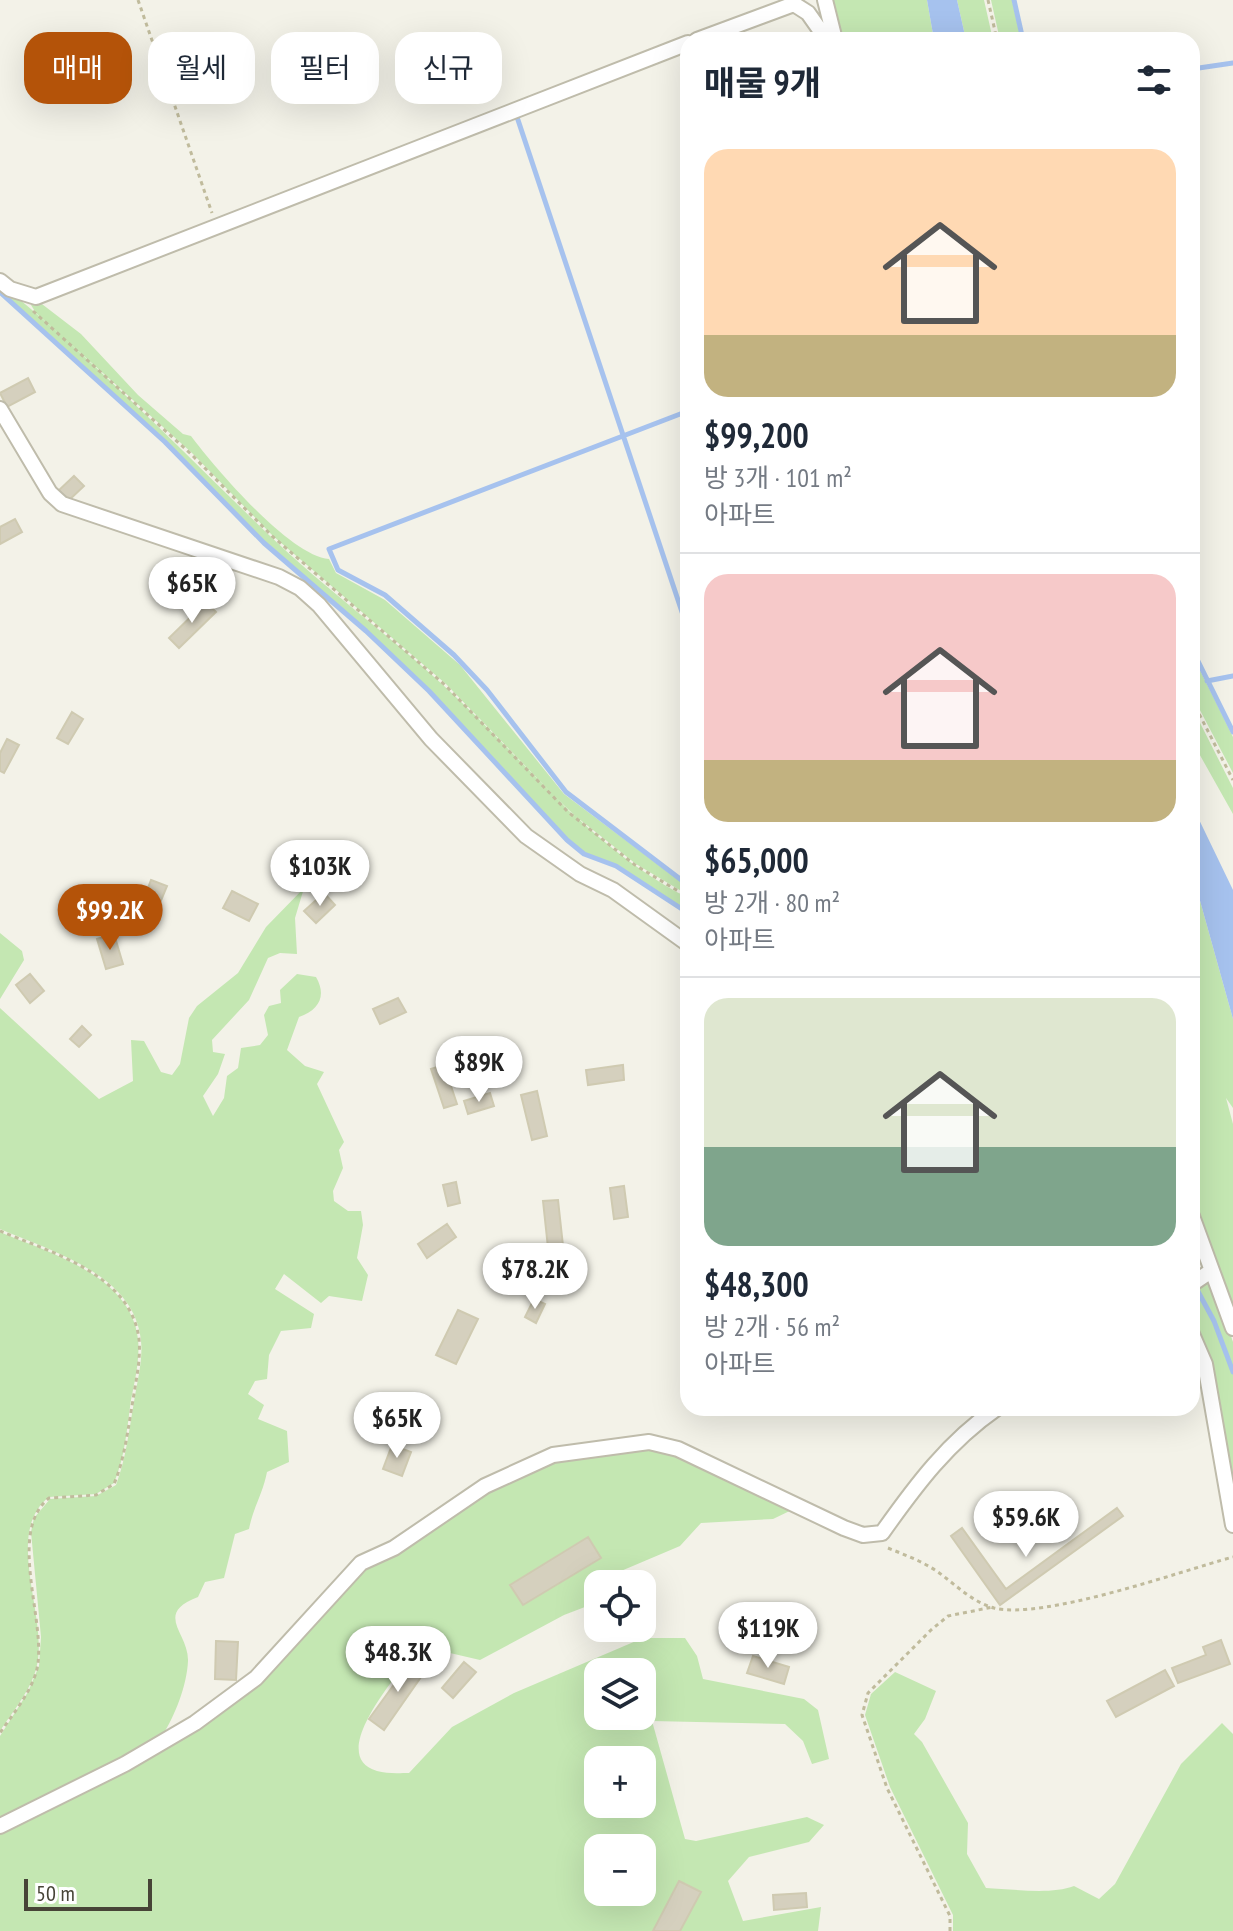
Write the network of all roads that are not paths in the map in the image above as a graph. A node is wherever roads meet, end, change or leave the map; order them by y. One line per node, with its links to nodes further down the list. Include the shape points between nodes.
1 (825, 0): 5 (street)
2 (796, 2): 3 (street); 4 (street)
3 (718, 32)
4 (821, 32)
5 (833, 32)
6 (680, 46): 7 (street, via 36,297)
7 (5, 285)
8 (0, 409): 9 (street, via 50,493 62,504 300,588 361,652 431,739 526,836)
9 (680, 938)
10 (1200, 1239): 11 (street)
11 (1211, 1271): 12 (street); 13 (street)
12 (1200, 1279)
13 (1233, 1328)
14 (1200, 1352): 16 (street)
15 (987, 1416): 17 (street, via 927,1469 882,1533 863,1535 678,1449 649,1442 553,1455 485,1486 394,1548 361,1563 256,1678 195,1723)
16 (1233, 1525)
17 (0, 1826)

